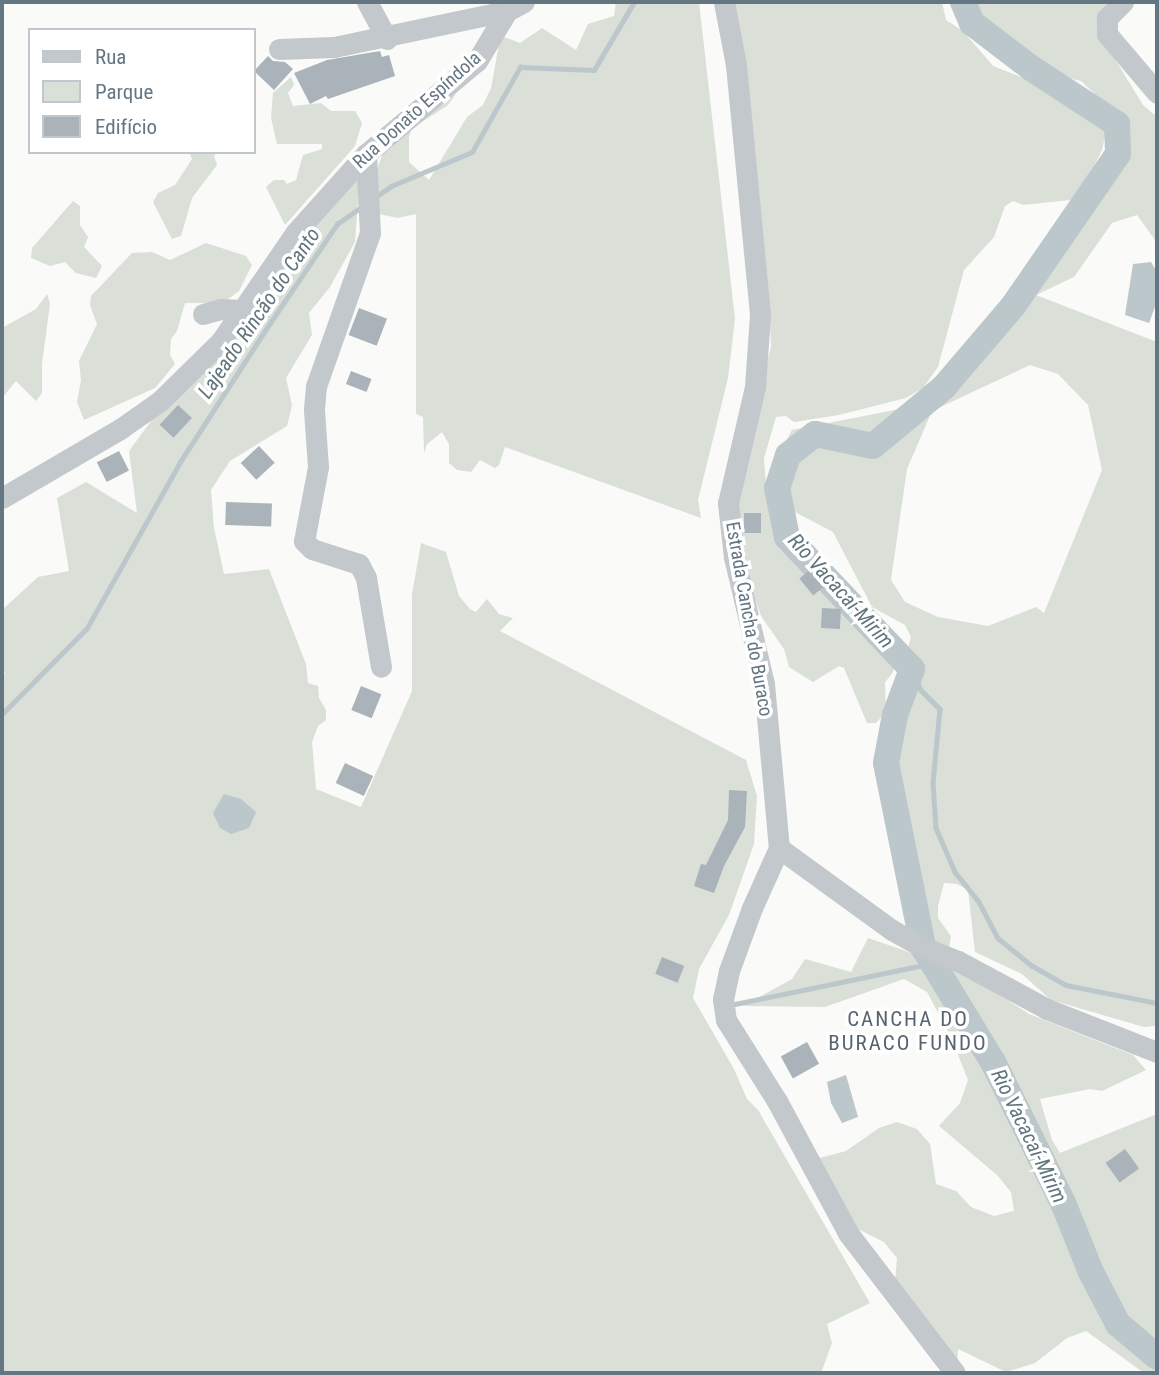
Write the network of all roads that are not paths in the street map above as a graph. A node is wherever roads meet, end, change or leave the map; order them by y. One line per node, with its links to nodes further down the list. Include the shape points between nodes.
1 (368, 2): 5 (street)
2 (724, 2): 13 (street, Estrada Cancha do Buraco, via 736,65 760,315 755,387 728,503 734,557 764,684)
3 (1124, 2): 7 (street, via 1107,18 1107,34)
4 (516, 7): 5 (street); 8 (street, Rua Donato Espíndola, via 477,61)
5 (387, 38): 6 (street, via 334,47)
6 (279, 49)
7 (1157, 93)
8 (366, 153): 9 (street, Rua Donato Espíndola, via 296,232); 12 (street, via 370,233 316,386 318,467 304,541 312,549 359,564 366,578)
9 (241, 310): 10 (street); 11 (street, Rua Donato Espíndola, via 221,341 160,401)
10 (203, 314)
11 (2, 498)
12 (381, 667)
13 (779, 848): 14 (street, via 892,930 923,947 1047,1009); 15 (street, Estrada Cancha do Buraco, via 729,971 723,999 726,1020 777,1101 848,1233)
14 (1157, 1052)
15 (955, 1373)

